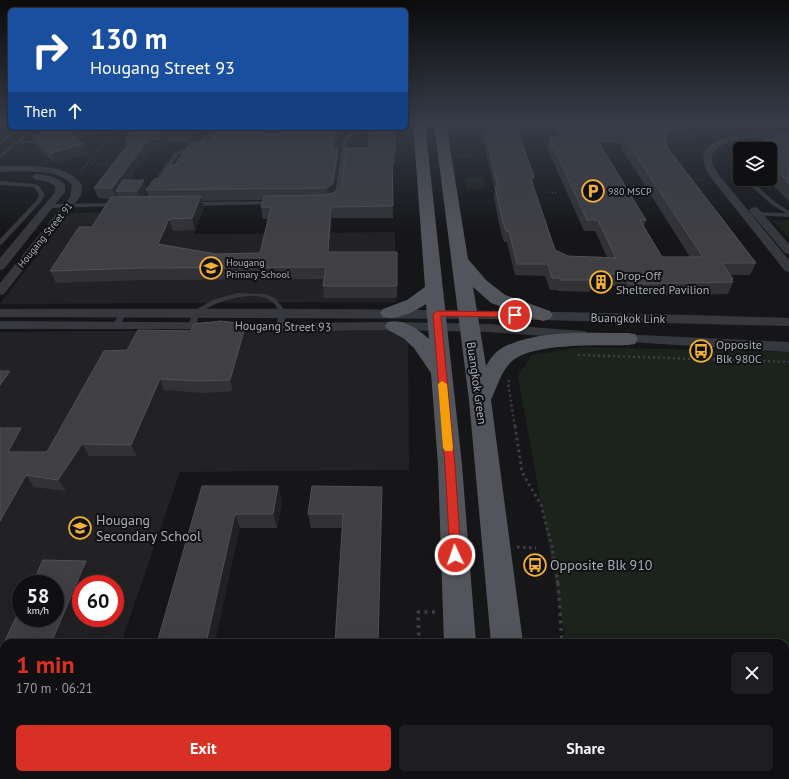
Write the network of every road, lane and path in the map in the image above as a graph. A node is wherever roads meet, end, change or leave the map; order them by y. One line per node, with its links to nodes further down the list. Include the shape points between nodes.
1 (90, 159): 7 (path, via 86,164)
2 (173, 159): 15 (lane)
3 (343, 159): 16 (lane, via 338,196)
4 (422, 159): 32 (main road)
5 (445, 159): 29 (main road, Buangkok Green)
6 (706, 159): 22 (street, via 711,171)
7 (120, 164)
8 (0, 169): 19 (street, Hougang Street 91, via 65,173 77,186 77,194)
9 (0, 176): 21 (street, Hougang Street 91, via 54,180 60,185 60,192)
10 (726, 176): 23 (street)
11 (0, 183): 25 (lane, via 32,185 37,187 42,195)
12 (754, 186): 24 (lane)
13 (546, 192): 14 (path)
14 (556, 193)
15 (149, 195)
16 (331, 202)
17 (275, 203): 18 (lane)
18 (189, 204)
19 (69, 205): 20 (lane); 21 (lane); 28 (street, Hougang Street 91)
20 (121, 205)
21 (50, 206): 30 (street, Hougang Street 91)
22 (744, 214): 23 (lane); 26 (street)
23 (758, 214): 24 (lane); 27 (street)
24 (789, 214)
25 (0, 243)
26 (775, 251): 27 (lane); 31 (street)
27 (789, 251)
28 (25, 260): 30 (street); 33 (street, Hougang Street 91)
29 (460, 260): 38 (main road, via 480,284 498,299); 43 (main road, Buangkok Green)
30 (3, 263)
31 (789, 268)
32 (434, 288): 40 (main road, via 423,300); 41 (main road)
33 (0, 291)
34 (123, 312): 36 (street, Hougang Street 93); 39 (street, Hougang Street 93); 46 (lane)
35 (789, 312): 42 (street)
36 (0, 313)
37 (284, 313): 39 (street, Hougang Street 93); 40 (street, Hougang Street 93); 47 (lane)
38 (543, 315): 42 (street, Buangkok Link); 43 (street, Buangkok Link)
39 (194, 319): 46 (street, Hougang Street 93); 47 (street, Hougang Street 93)
40 (392, 320): 41 (street, Hougang Street 93); 47 (street, Hougang Street 93); 52 (main road, via 418,339)
41 (437, 320): 43 (street, Hougang Street 93); 52 (main road)
42 (752, 320): 44 (street, Buangkok Link)
43 (469, 321): 48 (street, Buangkok Link); 54 (main road, Buangkok Green)
44 (789, 322)
45 (0, 325): 46 (street, Hougang Street 93)
46 (117, 325)
47 (279, 327)
48 (628, 338): 49 (street, Buangkok Link); 54 (main road, via 544,343 508,353 495,367)
49 (789, 347)
50 (575, 355): 51 (path)
51 (789, 362)
52 (441, 371): 57 (main road, via 452,497)
53 (510, 378): 59 (path, via 508,383 522,472 541,506 552,547 559,591)
54 (480, 400): 58 (main road, Buangkok Green)
55 (439, 612): 56 (path, via 418,612)
56 (419, 639)
57 (460, 639)
58 (507, 639)
59 (562, 639)

